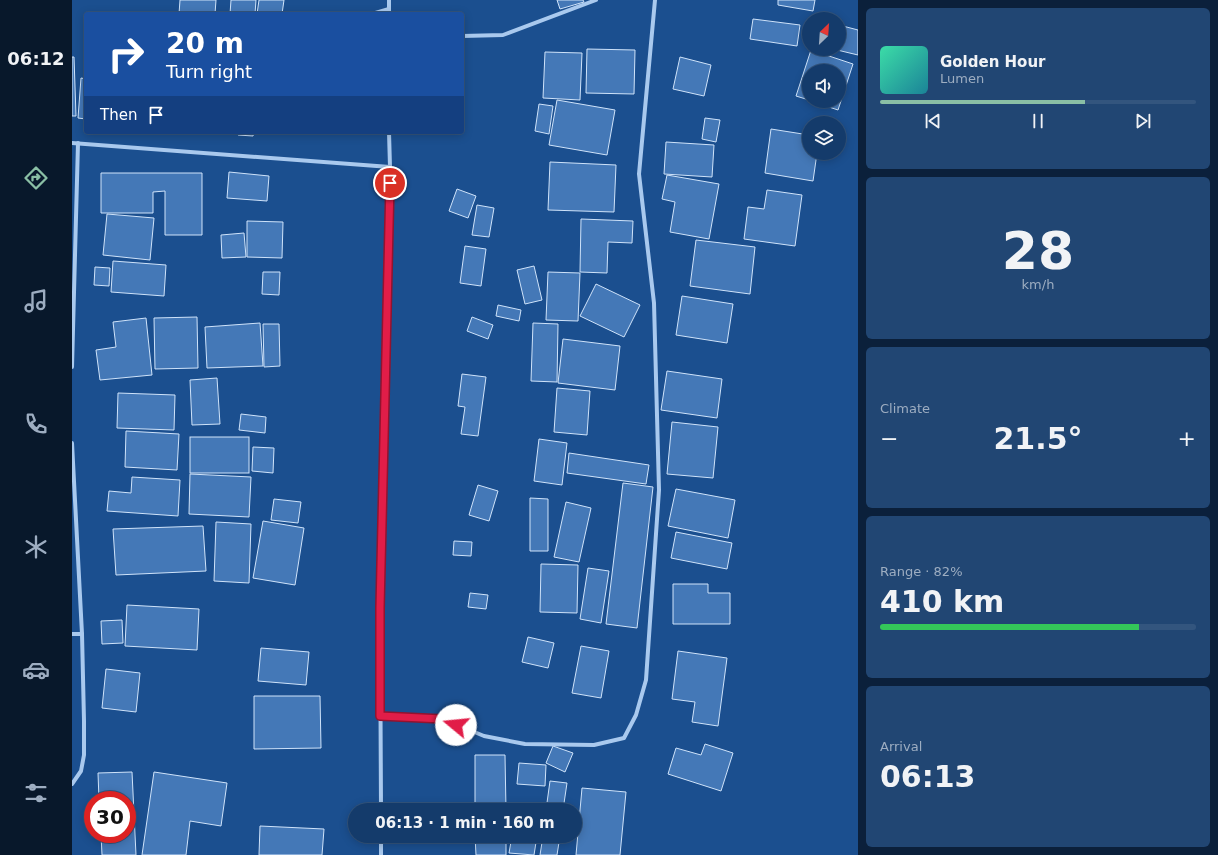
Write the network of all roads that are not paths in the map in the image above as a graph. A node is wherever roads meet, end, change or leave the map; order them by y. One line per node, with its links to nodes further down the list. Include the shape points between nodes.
1 (389, 0): 4 (street)
2 (596, 0): 6 (street, via 502,35)
3 (655, 0): 15 (street, via 639,174 654,303 659,490 646,680 636,715 624,738 594,745 525,744 484,736 443,719)
4 (389, 9): 5 (street)
5 (379, 12)
6 (464, 36)
7 (389, 134): 10 (street)
8 (72, 143): 9 (street)
9 (78, 143): 10 (street); 11 (street)
10 (390, 167): 15 (street)
11 (72, 367)
12 (72, 443): 14 (street)
13 (72, 634): 14 (street)
14 (82, 634): 16 (street, via 84,755 81,771)
15 (380, 716): 17 (street)
16 (72, 784)
17 (381, 803)
18 (381, 843): 19 (street)
19 (381, 855)

